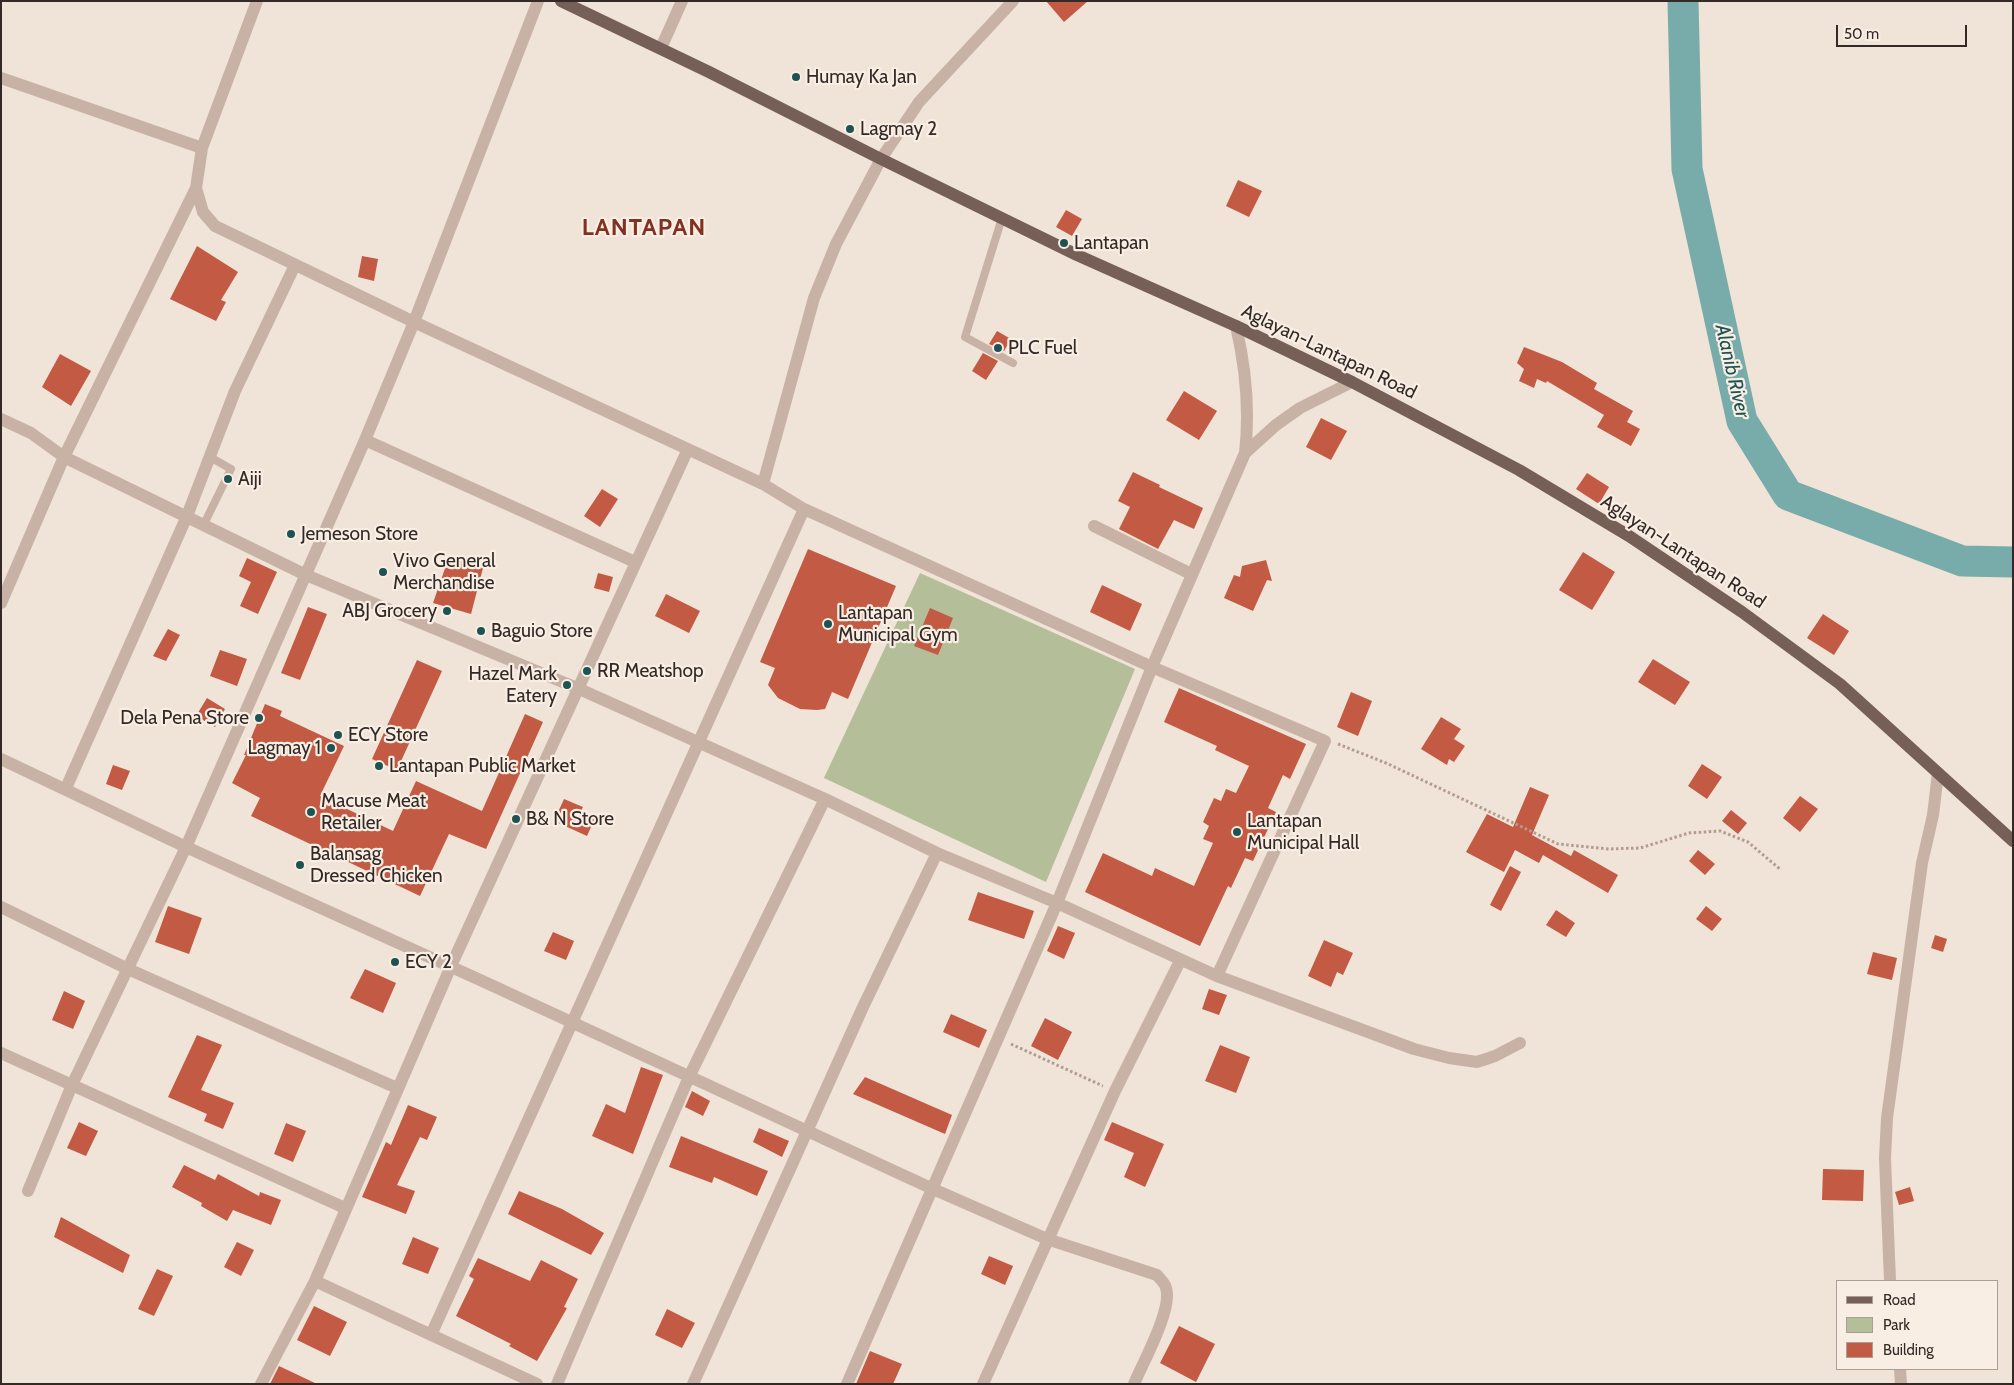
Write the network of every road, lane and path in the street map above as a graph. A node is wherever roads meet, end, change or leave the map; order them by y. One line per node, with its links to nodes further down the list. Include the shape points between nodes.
1 (257, 1): 8 (street)
2 (538, 1): 13 (street)
3 (561, 1): 6 (main road, Aglayan-Lantapan Road)
4 (682, 1): 6 (street)
5 (1013, 1): 9 (street, via 918,102)
6 (661, 48): 9 (main road, Aglayan-Lantapan Road)
7 (1, 78): 8 (street)
8 (202, 148): 10 (street)
9 (880, 159): 11 (main road, Aglayan-Lantapan Road); 23 (street, via 836,244 814,298)
10 (196, 188): 12 (street, via 203,212 215,226); 21 (street)
11 (1002, 218): 14 (main road, Aglayan-Lantapan Road); 15 (lane, via 965,337)
12 (295, 265): 13 (street); 22 (street, via 235,391)
13 (414, 322): 18 (street); 19 (street)
14 (1236, 326): 16 (main road, Aglayan-Lantapan Road); 20 (street, via 1247,384)
15 (1013, 363)
16 (1352, 382): 20 (street, via 1300,408); 37 (main road, Aglayan-Lantapan Road, via 1520,470 1629,536 1742,612 1840,684)
17 (1, 419): 21 (street, via 30,433)
18 (364, 440): 28 (street); 30 (street)
19 (688, 449): 23 (street); 28 (street)
20 (1245, 453): 29 (street)
21 (64, 457): 25 (street); 31 (street)
22 (210, 458): 25 (street); 26 (lane, via 230,469)
23 (763, 484): 24 (street)
24 (804, 509): 32 (street); 35 (street)
25 (187, 516): 26 (street); 38 (street)
26 (204, 524): 30 (street)
27 (1094, 526): 29 (street)
28 (635, 562): 33 (street)
29 (1191, 574): 32 (street)
30 (306, 575): 33 (street); 41 (street)
31 (1, 603)
32 (1152, 667): 34 (street); 44 (street)
33 (577, 688): 35 (street); 47 (street)
34 (1324, 741): 43 (path, via 1346,746 1558,844 1640,848 1690,833 1720,831 1748,842); 49 (street)
35 (700, 742): 39 (street); 50 (street)
36 (1, 759): 38 (street)
37 (1938, 772): 40 (main road, Aglayan-Lantapan Road); 63 (street, via 1933,815 1922,863 1887,1118 1885,1158)
38 (66, 788): 41 (street)
39 (825, 799): 42 (street); 54 (street)
40 (2013, 841)
41 (186, 847): 47 (street); 48 (street)
42 (937, 853): 44 (street); 58 (street)
43 (1780, 870)
44 (1057, 903): 46 (street); 51 (street)
45 (1, 907): 48 (street)
46 (1180, 961): 49 (street); 57 (street)
47 (451, 966): 50 (street); 56 (street)
48 (128, 969): 55 (street); 56 (street)
49 (1217, 976): 52 (street, via 1414,1049 1449,1058 1476,1062)
50 (571, 1022): 54 (street); 65 (street)
51 (998, 1038): 57 (path); 59 (street)
52 (1520, 1043)
53 (1, 1053): 55 (street)
54 (689, 1077): 58 (street); 69 (street)
55 (72, 1085): 60 (street); 61 (street)
56 (397, 1088): 61 (street)
57 (1115, 1091): 62 (street)
58 (808, 1130): 59 (street); 70 (street)
59 (933, 1189): 62 (street); 71 (street)
60 (28, 1191)
61 (345, 1208): 64 (street)
62 (1047, 1239): 72 (street); 73 (street, via 1157,1276 1164,1282 1168,1298 1164,1313)
63 (1890, 1280)
64 (315, 1281): 65 (street); 67 (street)
65 (431, 1335): 68 (street)
66 (1900, 1370): 74 (street)
67 (261, 1384)
68 (537, 1384)
69 (558, 1384)
70 (693, 1384)
71 (847, 1384)
72 (983, 1384)
73 (1134, 1384)
74 (1901, 1384)

